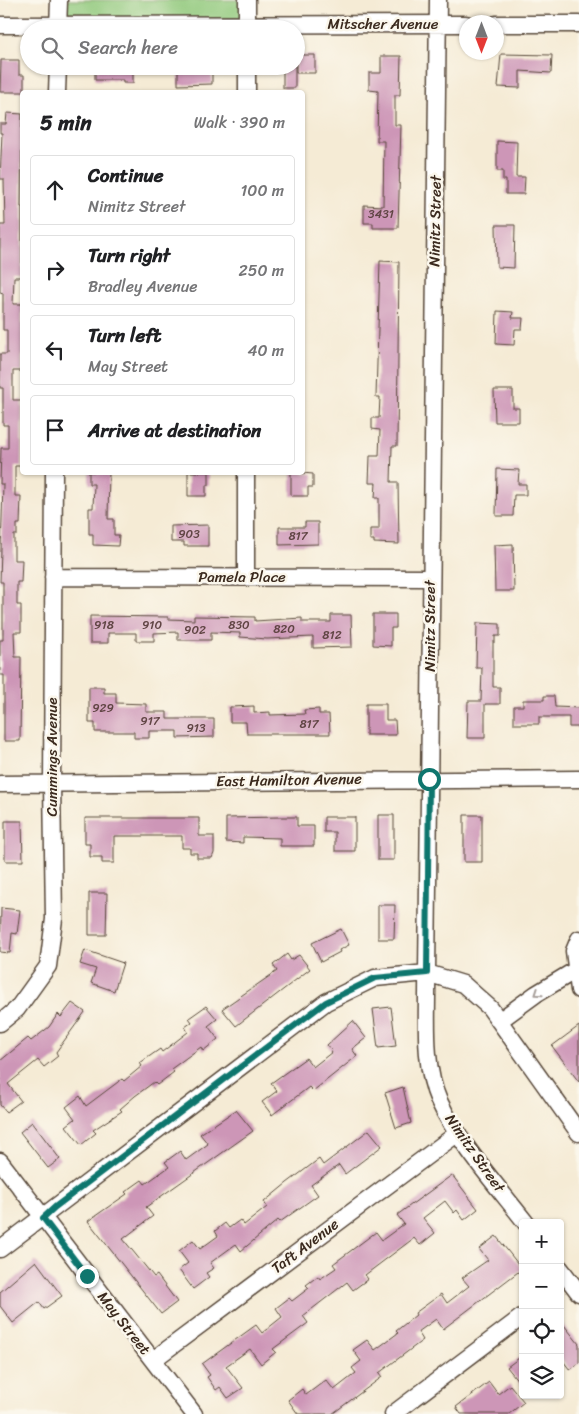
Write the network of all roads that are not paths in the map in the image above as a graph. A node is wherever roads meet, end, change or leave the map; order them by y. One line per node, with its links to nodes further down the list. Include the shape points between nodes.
1 (59, 0): 4 (street)
2 (247, 0): 5 (street)
3 (438, 0): 6 (street, Nimitz Street)
4 (58, 20)
5 (247, 20)
6 (438, 24): 7 (street, Mitscher Avenue); 11 (street, Mitscher Avenue); 21 (street, Nimitz Street)
7 (459, 24)
8 (504, 24): 9 (street)
9 (579, 24)
10 (0, 25): 12 (street, Mitscher Avenue)
11 (305, 25)
12 (20, 26)
13 (58, 75): 15 (street)
14 (247, 75): 16 (street)
15 (57, 90)
16 (247, 90)
17 (54, 475): 19 (street, Cummings Avenue)
18 (246, 475): 20 (street)
19 (52, 577): 20 (street, Pamela Place); 24 (street, Cummings Avenue)
20 (246, 577): 21 (street, Pamela Place)
21 (431, 578): 22 (street, Nimitz Street)
22 (429, 779): 23 (street, East Hamilton Avenue); 24 (street, East Hamilton Avenue); 28 (street, Nimitz Street)
23 (579, 779)
24 (52, 783): 25 (street, East Hamilton Avenue); 31 (street, Cummings Avenue, via 54,919 48,966 17,1009)
25 (0, 784)
26 (579, 939): 27 (street, via 574,951)
27 (578, 968): 29 (street); 30 (street, one-way to 30)
28 (427, 973): 30 (street, via 463,984 490,1008); 32 (street, Nimitz Street, via 429,1060 439,1101); 35 (street, via 375,978 326,1002)
29 (579, 990)
30 (499, 1021): 33 (street)
31 (0, 1022)
32 (458, 1133): 36 (street, Nimitz Street); 41 (street, Taft Avenue)
33 (579, 1133)
34 (0, 1161): 35 (street, May Street)
35 (43, 1218): 37 (street); 41 (street, May Street)
36 (523, 1219)
37 (0, 1250)
38 (567, 1276): 39 (street)
39 (579, 1293)
40 (519, 1319): 43 (street)
41 (153, 1360): 42 (street, May Street)
42 (194, 1414)
43 (393, 1414)

